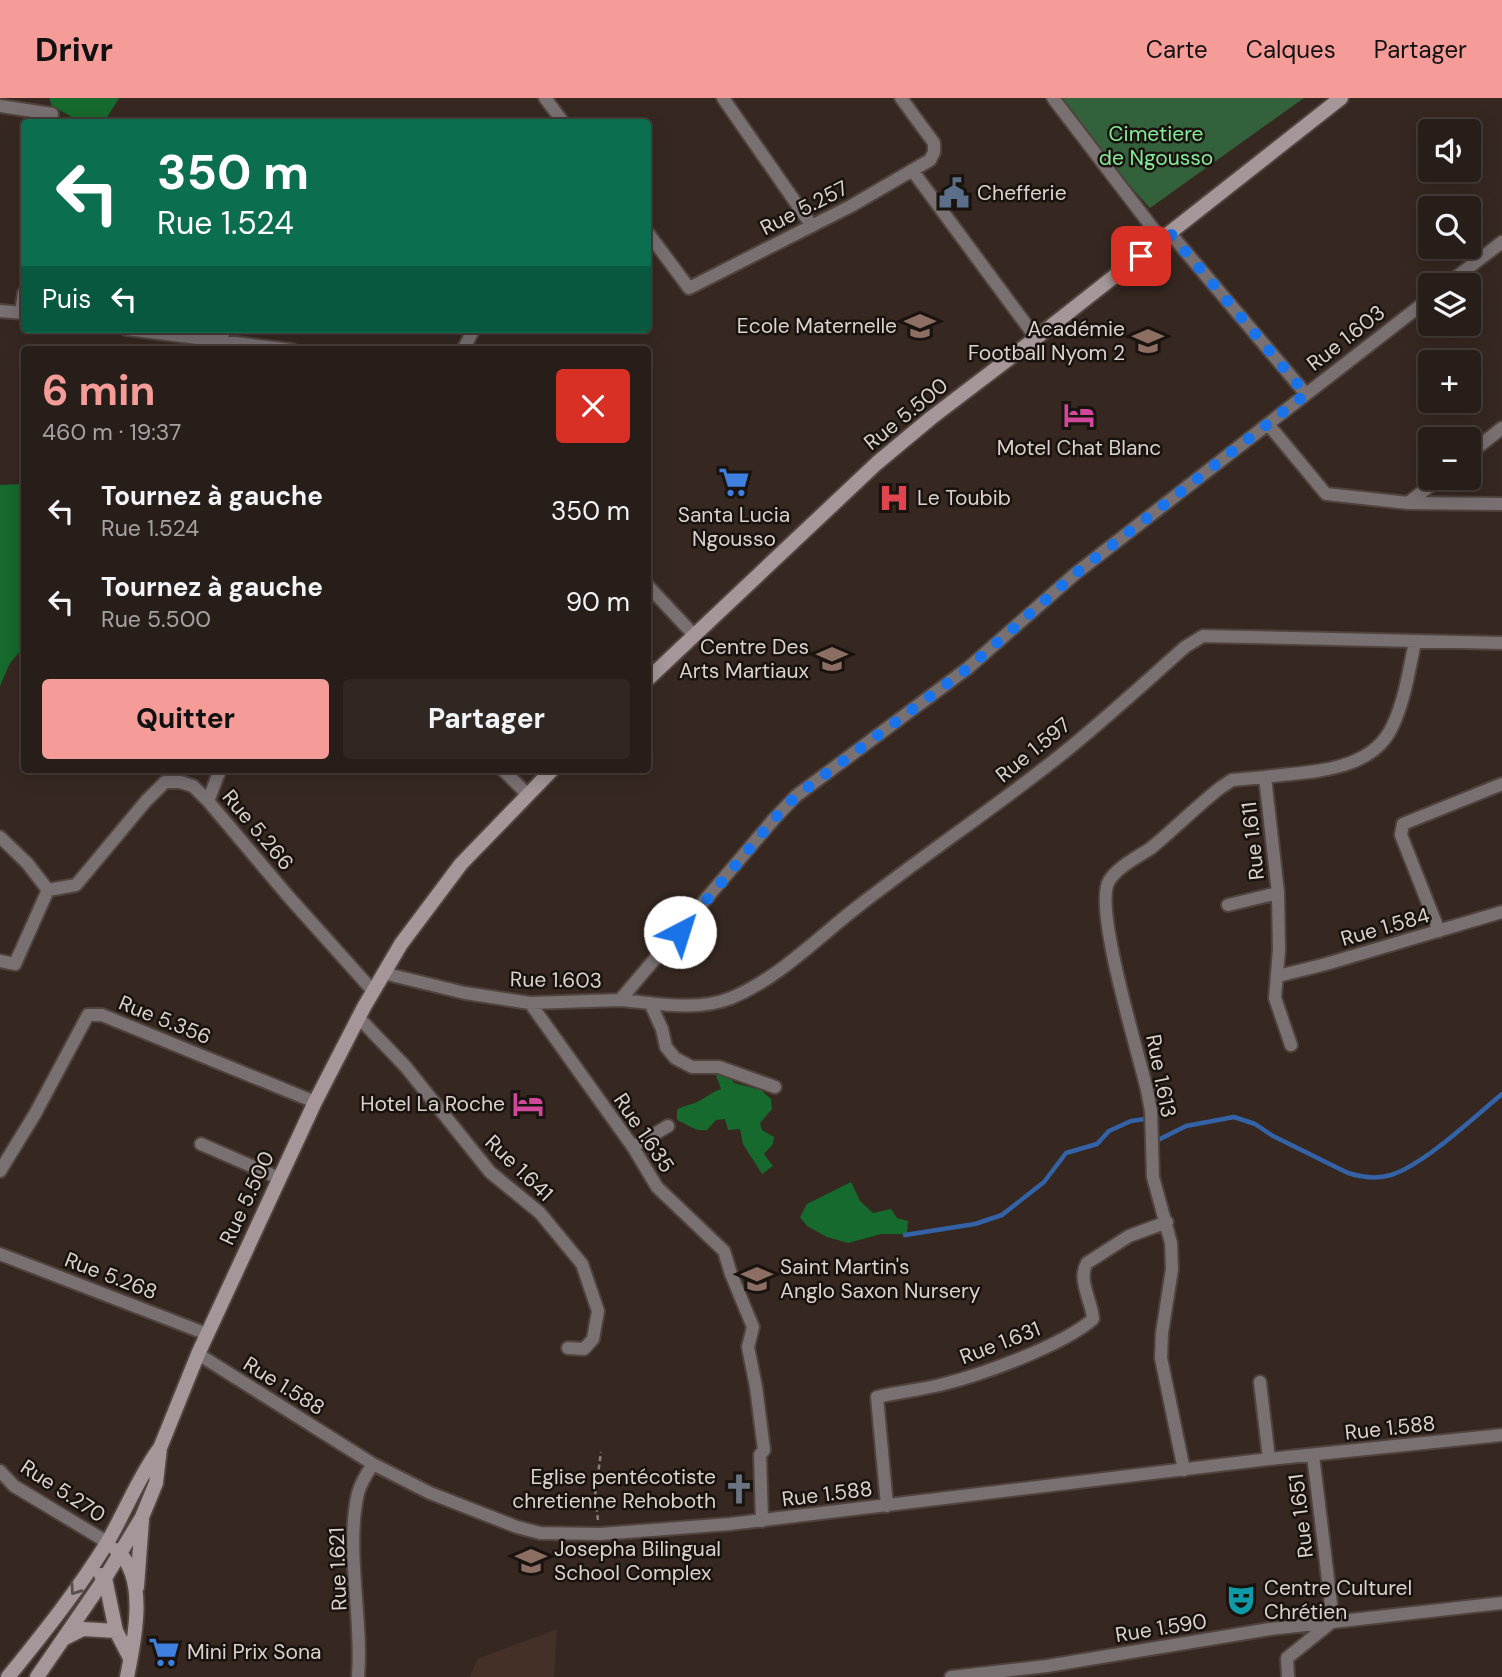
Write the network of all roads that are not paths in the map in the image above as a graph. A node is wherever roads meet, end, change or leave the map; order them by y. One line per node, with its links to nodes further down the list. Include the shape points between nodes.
1 (545, 98): 8 (street)
2 (723, 98): 10 (street)
3 (901, 98): 9 (street, Rue 5.257, via 934,143 930,160)
4 (1053, 98): 11 (street)
5 (1341, 98): 11 (main road, Rue 5.500)
6 (0, 106): 7 (street, via 52,114)
7 (51, 119)
8 (561, 119)
9 (912, 170): 10 (street, Rue 5.257); 21 (street)
10 (812, 226): 12 (street, Rue 5.257, via 689,288)
11 (1165, 236): 21 (main road, Rue 5.500); 25 (street)
12 (651, 237)
13 (1502, 242): 14 (street)
14 (1462, 273)
15 (1418, 307): 25 (street, Rue 1.603)
16 (0, 311): 17 (street)
17 (21, 313)
18 (153, 333): 20 (street)
19 (223, 333): 22 (street)
20 (167, 335): 22 (street); 23 (street)
21 (1036, 338): 33 (main road, Rue 5.500, via 877,463)
22 (221, 343): 24 (street)
23 (165, 346)
24 (241, 346)
25 (1306, 394): 26 (street, Rue 1.603)
26 (1268, 424): 30 (street, via 1326,495); 55 (street, Rue 1.603, via 1075,574 968,668 796,796)
27 (1502, 428): 28 (street)
28 (1481, 445)
29 (1425, 490): 30 (street)
30 (1408, 503): 31 (street)
31 (1502, 504)
32 (651, 589): 33 (street)
33 (694, 635): 36 (main road, Rue 5.500)
34 (1415, 642): 35 (street, Rue 1.597); 41 (street, Rue 1.611, via 1399,711 1385,740 1371,753 1331,769); 57 (street, Rue 1.597, via 1203,636 1054,760 761,982 730,998 700,1006)
35 (1502, 643)
36 (651, 676)
37 (219, 773): 44 (street)
38 (506, 773): 43 (street)
39 (549, 773): 43 (main road, Rue 5.500)
40 (162, 776): 44 (street, Rue 5.266, via 193,786); 46 (street, Rue 5.266, via 146,802 76,885)
41 (1265, 777): 47 (street, Rue 1.611); 67 (street, Rue 1.613, via 1232,779 1118,872 1105,890 1109,931 1151,1111 1153,1177)
42 (1502, 784): 50 (street, via 1403,824 1401,835)
43 (527, 794): 52 (main road, Rue 5.500, via 461,864)
44 (208, 802): 54 (street, Rue 5.266)
45 (0, 837): 46 (street)
46 (48, 890): 51 (street, via 15,964)
47 (1278, 893): 48 (street); 53 (street, Rue 1.611)
48 (1228, 905)
49 (1502, 912): 50 (street, Rue 1.584)
50 (1439, 931): 53 (street, Rue 1.584)
51 (0, 961)
52 (383, 973): 54 (main road, Rue 5.500); 56 (street, Rue 1.603)
53 (1278, 976): 59 (street, Rue 1.611, via 1275,998)
54 (373, 991): 58 (main road, Rue 5.500)
55 (620, 1000): 56 (street, Rue 1.603); 57 (street, Rue 1.597)
56 (530, 1003): 64 (street, Rue 1.635)
57 (650, 1003): 60 (street, via 666,1047 675,1058 692,1067 719,1067)
58 (359, 1018): 61 (main road, Rue 5.500); 70 (street, Rue 1.641, via 405,1066 490,1172 540,1213 582,1264 598,1311 593,1339 584,1349)
59 (1291, 1045)
60 (775, 1087)
61 (315, 1102): 65 (street, Rue 5.356, via 94,1014 82,1025); 66 (main road, Rue 5.500)
62 (668, 1126): 64 (street)
63 (201, 1144): 66 (street)
64 (633, 1147): 82 (street, Rue 1.635, via 657,1188 724,1251 753,1327 748,1347 764,1450)
65 (0, 1171)
66 (279, 1178): 69 (main road, Rue 5.500)
67 (1167, 1222): 78 (street, Rue 1.613, via 1172,1269 1161,1358); 80 (street, Rue 1.631, via 1129,1236 1087,1263 1083,1278 1093,1319 1083,1328 1037,1351 962,1378 877,1397)
68 (0, 1254): 69 (street, Rue 5.268)
69 (207, 1334): 71 (main road, Rue 5.500)
70 (568, 1348)
71 (198, 1354): 74 (main road, Rue 5.500); 77 (street, Rue 1.588)
72 (1260, 1382): 76 (street)
73 (1502, 1435): 75 (street, Rue 1.588)
74 (160, 1448): 81 (main road, Rue 5.500, via 156,1483); 83 (main road, via 141,1474)
75 (1313, 1455): 76 (street, Rue 1.588); 89 (street, Rue 1.651)
76 (1269, 1459): 78 (street, Rue 1.588)
77 (373, 1464): 82 (street, Rue 1.588, via 429,1493 540,1533 600,1534); 96 (street, Rue 1.621, via 360,1487 356,1512)
78 (1184, 1470): 80 (street, Rue 1.588)
79 (0, 1471): 83 (street, Rue 5.270, via 14,1486)
80 (887, 1506): 82 (street, Rue 1.588)
81 (142, 1517): 84 (main road, Rue 5.500); 87 (main road)
82 (762, 1521)
83 (107, 1542): 84 (main road); 85 (main road)
84 (121, 1553): 86 (main road, Rue 5.500); 87 (main road)
85 (92, 1566): 86 (main road); 93 (main road, one-way to 93)
86 (105, 1578): 90 (main road); 91 (main road, Rue 5.500)
87 (136, 1591): 92 (main road)
88 (1502, 1603): 89 (street, Rue 1.590)
89 (1333, 1622): 97 (street, Rue 1.590); 98 (street, via 1287,1658)
90 (116, 1631): 91 (main road, via 83,1629); 92 (main road)
91 (63, 1639): 94 (main road, Rue 5.500)
92 (130, 1658): 95 (main road)
93 (8, 1677)
94 (37, 1677)
95 (127, 1677)
96 (358, 1677)
97 (951, 1677)
98 (1288, 1677)

